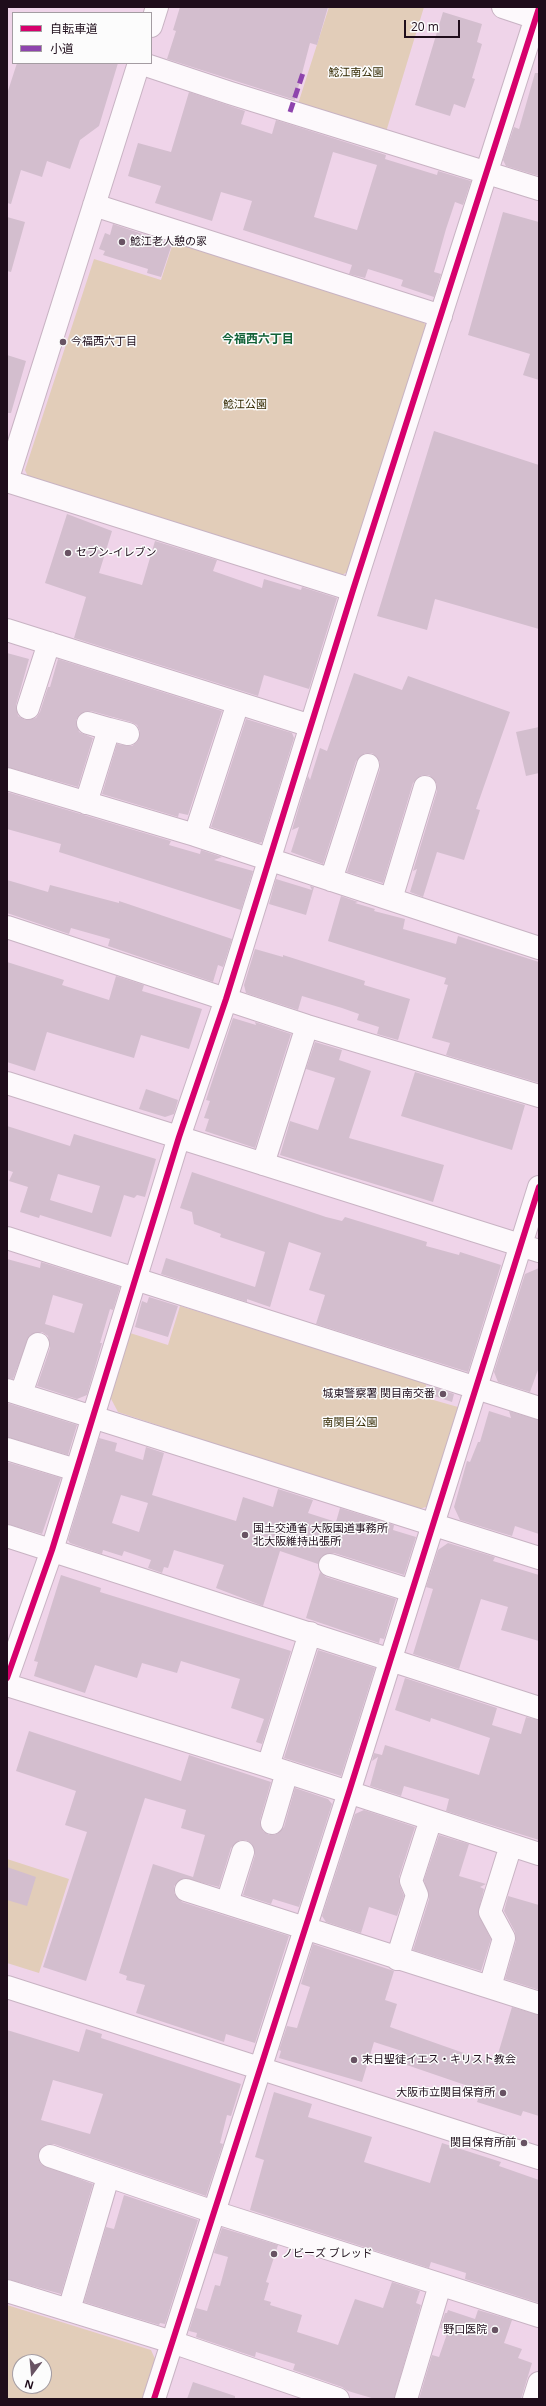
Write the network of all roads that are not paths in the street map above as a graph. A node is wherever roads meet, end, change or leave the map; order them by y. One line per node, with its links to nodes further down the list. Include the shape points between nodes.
1 (157, 7): 4 (street)
2 (503, 7): 3 (street)
3 (538, 15): 7 (street)
4 (152, 23)
5 (139, 64): 9 (street)
6 (143, 64): 7 (street, via 233,85)
7 (488, 174): 8 (street); 10 (street)
8 (539, 189)
9 (94, 205): 10 (street); 11 (street)
10 (442, 316): 12 (street)
11 (7, 481): 12 (street)
12 (352, 590): 18 (street)
13 (7, 630): 14 (street)
14 (49, 643): 15 (street); 16 (street)
15 (238, 703): 18 (street); 23 (street)
16 (28, 708)
17 (88, 723): 22 (street, via 119,731)
18 (311, 726): 24 (street)
19 (368, 765): 25 (street)
20 (7, 779): 22 (street)
21 (425, 787): 26 (street)
22 (86, 803): 23 (street)
23 (195, 835): 24 (street)
24 (269, 860): 25 (street); 29 (street)
25 (331, 880): 26 (street)
26 (391, 899): 28 (street)
27 (7, 927): 29 (street)
28 (539, 948)
29 (226, 999): 30 (street); 33 (street)
30 (308, 1026): 32 (street); 34 (street)
31 (7, 1083): 33 (street)
32 (539, 1096)
33 (179, 1137): 34 (street); 38 (street)
34 (262, 1164): 37 (street)
35 (539, 1187): 37 (street)
36 (7, 1238): 38 (street)
37 (530, 1248): 40 (street)
38 (135, 1278): 40 (street); 43 (street)
39 (38, 1344): 41 (street)
40 (476, 1389): 42 (street); 46 (street)
41 (14, 1392): 43 (street)
42 (539, 1408)
43 (92, 1417): 45 (street); 46 (street)
44 (7, 1449): 45 (street)
45 (76, 1470): 48 (street)
46 (432, 1524): 49 (street); 51 (street)
47 (7, 1536): 48 (street)
48 (52, 1550): 52 (street); 54 (street)
49 (539, 1558)
50 (330, 1565): 51 (street)
51 (412, 1591): 53 (street)
52 (310, 1633): 53 (street); 57 (street)
53 (391, 1659): 56 (street); 58 (street)
54 (7, 1678)
55 (7, 1685): 57 (street)
56 (539, 1708)
57 (277, 1769): 58 (street); 60 (street)
58 (349, 1792): 59 (street); 66 (street)
59 (431, 1819): 61 (street); 67 (street, via 411,1881 417,1895)
60 (272, 1823)
61 (511, 1845): 63 (street); 69 (street, via 490,1912 504,1938)
62 (243, 1852): 65 (street)
63 (539, 1854)
64 (186, 1890): 65 (street)
65 (227, 1903): 66 (street)
66 (304, 1929): 67 (street); 71 (street)
67 (397, 1959): 69 (street)
68 (7, 1987): 71 (street)
69 (490, 1987): 70 (street)
70 (539, 2003)
71 (260, 2068): 73 (street); 75 (street)
72 (50, 2156): 74 (street)
73 (539, 2158)
74 (108, 2177): 75 (street); 78 (street)
75 (214, 2212): 76 (street); 80 (street)
76 (440, 2285): 79 (street); 84 (street)
77 (7, 2291): 78 (street)
78 (69, 2310): 80 (street)
79 (539, 2316)
80 (172, 2342): 82 (street); 83 (street)
81 (539, 2383): 85 (street)
82 (154, 2399)
83 (338, 2399)
84 (406, 2399)
85 (534, 2399)

